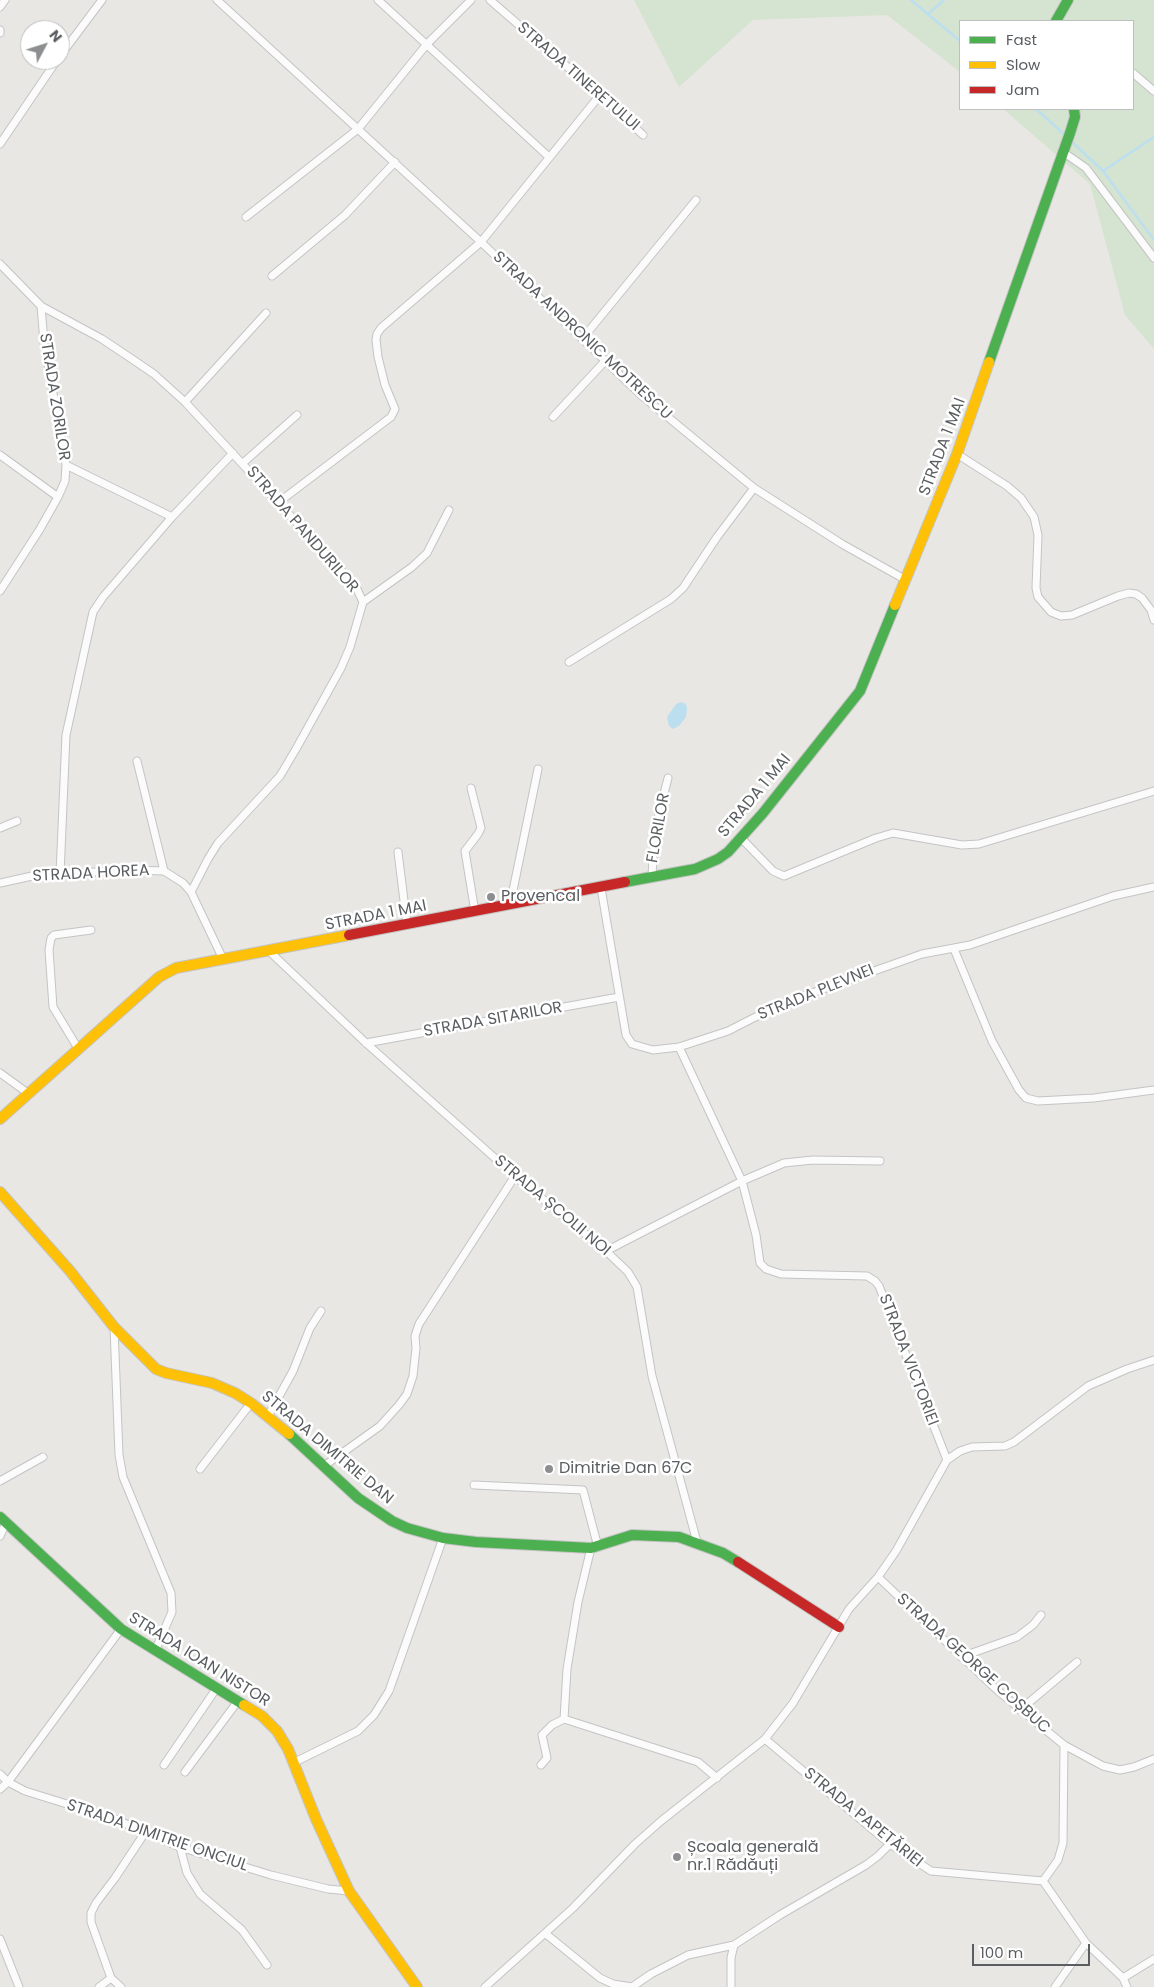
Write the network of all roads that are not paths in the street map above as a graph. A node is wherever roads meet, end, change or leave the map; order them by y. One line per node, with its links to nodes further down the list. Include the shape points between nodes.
1 (5, 0): 8 (street)
2 (102, 0): 10 (street)
3 (217, 0): 17 (street, STRADA ANDRONIC MOTRESCU)
4 (378, 0): 11 (street)
5 (471, 0): 11 (street)
6 (490, 0): 15 (street, STRADA TINERETULUI)
7 (1068, 0): 9 (main road)
8 (0, 7)
9 (1057, 20)
10 (70, 43)
11 (427, 44): 17 (street); 21 (street)
12 (50, 70): 19 (street)
13 (1134, 74): 14 (street)
14 (1154, 91)
15 (600, 95): 18 (street, STRADA TINERETULUI); 21 (street, STRADA ANDRONIC MOTRESCU)
16 (1074, 110): 20 (main road, STRADA 1 MAI, via 1075,117)
17 (358, 129): 22 (street, STRADA ANDRONIC MOTRESCU); 24 (street)
18 (643, 135)
19 (0, 144)
20 (1064, 150): 26 (street, via 1086,168); 37 (main road, STRADA 1 MAI)
21 (548, 157): 25 (street, STRADA ANDRONIC MOTRESCU)
22 (395, 162): 25 (street, STRADA ANDRONIC MOTRESCU); 28 (street, via 345,214)
23 (696, 200): 31 (street)
24 (246, 217)
25 (482, 242): 31 (street, STRADA ANDRONIC MOTRESCU); 43 (street, via 377,334 378,357 395,409 391,417)
26 (1154, 258)
27 (0, 264): 29 (street, STRADA PANDURILOR)
28 (272, 276)
29 (42, 306): 33 (street, STRADA PANDURILOR, via 132,359); 40 (street, STRADA ZORILOR, via 44,343)
30 (266, 313): 33 (street)
31 (583, 338): 32 (street, STRADA ANDRONIC MOTRESCU)
32 (606, 360): 35 (street); 41 (street, STRADA ANDRONIC MOTRESCU, via 641,395)
33 (185, 402): 36 (street, STRADA PANDURILOR)
34 (297, 415): 39 (street)
35 (553, 417)
36 (233, 452): 39 (street, STRADA PANDURILOR); 45 (street)
37 (957, 454): 46 (main road, STRADA 1 MAI); 49 (street, via 1021,498 1034,517 1038,536 1036,588 1038,598 1051,612 1061,616 1072,615 1129,593 1142,598)
38 (0, 455): 42 (street)
39 (243, 464): 43 (street, STRADA PANDURILOR)
40 (66, 465): 42 (street, STRADA ZORILOR, via 65,481); 45 (street)
41 (754, 488): 46 (street, STRADA ANDRONIC MOTRESCU); 50 (street, via 683,588 671,599)
42 (58, 497): 47 (street, STRADA ZORILOR)
43 (279, 502): 48 (street, STRADA PANDURILOR, via 352,582)
44 (449, 510): 48 (street, via 427,553)
45 (172, 517): 61 (street, via 93,612 66,735)
46 (906, 580): 58 (main road, STRADA 1 MAI, via 860,691)
47 (0, 591)
48 (362, 602): 66 (street, STRADA PANDURILOR, via 341,668 296,749 275,782 218,843)
49 (1154, 620)
50 (569, 662)
51 (137, 761): 60 (street)
52 (538, 768): 67 (street)
53 (668, 778): 62 (street, FLORILOR, via 652,855)
54 (471, 788): 68 (street, via 481,828 465,851)
55 (1154, 791): 58 (street, via 979,844 962,846 892,833 784,876 773,871)
56 (17, 822): 57 (street)
57 (0, 828)
58 (741, 838): 62 (main road, STRADA 1 MAI, via 718,859 695,869)
59 (398, 852): 69 (street)
60 (164, 871): 61 (street, STRADA HOREA); 66 (street, STRADA HOREA)
61 (60, 874): 63 (street, STRADA HOREA)
62 (652, 878): 65 (main road, STRADA 1 MAI)
63 (0, 883)
64 (1154, 887): 71 (street, STRADA PLEVNEI, via 1113,896)
65 (601, 888): 67 (main road, STRADA 1 MAI); 74 (street, STRADA PLEVNEI)
66 (191, 892): 73 (street, STRADA HOREA)
67 (510, 905): 68 (main road, STRADA 1 MAI)
68 (475, 912): 69 (main road, STRADA 1 MAI)
69 (407, 925): 72 (main road, STRADA 1 MAI)
70 (91, 930): 77 (street, via 54,935 49,950 53,1007)
71 (954, 949): 76 (street, STRADA PLEVNEI, via 922,954 843,981 781,1004 728,1031); 79 (street, via 992,1041 1026,1098 1038,1101 1094,1098)
72 (269, 951): 73 (main road, STRADA 1 MAI); 75 (street, STRADA ȘCOLII NOI)
73 (222, 959): 77 (main road, STRADA 1 MAI, via 167,972)
74 (619, 997): 75 (street, STRADA SITARILOR); 76 (street, STRADA PLEVNEI, via 626,1035 632,1044 652,1050)
75 (366, 1043): 83 (street, STRADA ȘCOLII NOI)
76 (679, 1047): 84 (street, STRADA VICTORIEI)
77 (79, 1050): 80 (main road, STRADA 1 MAI)
78 (0, 1074): 80 (street)
79 (1154, 1090)
80 (29, 1094): 81 (main road, STRADA 1 MAI)
81 (0, 1119)
82 (880, 1162): 84 (street, via 784,1162)
83 (515, 1176): 86 (street, STRADA ȘCOLII NOI); 94 (street, via 420,1324 415,1336 413,1376 407,1394 380,1426)
84 (742, 1181): 86 (street); 93 (street, STRADA VICTORIEI, via 760,1263 766,1269 781,1274 867,1276 879,1286)
85 (0, 1192): 88 (main road, STRADA DIMITRIE DAN, via 70,1271)
86 (606, 1251): 101 (street, STRADA ȘCOLII NOI, via 628,1272 637,1287 652,1376)
87 (321, 1311): 91 (street)
88 (114, 1327): 90 (main road, STRADA DIMITRIE DAN, via 156,1369 218,1385); 107 (street, via 122,1477 171,1593 172,1612)
89 (1154, 1360): 93 (street, via 1088,1386 1014,1442 1004,1446 972,1447)
90 (251, 1403): 91 (main road, STRADA DIMITRIE DAN); 95 (street)
91 (268, 1416): 94 (main road, STRADA DIMITRIE DAN)
92 (43, 1457): 96 (street)
93 (947, 1460): 103 (street)
94 (324, 1466): 100 (main road, STRADA DIMITRIE DAN, via 383,1516 407,1528)
95 (200, 1469)
96 (0, 1481)
97 (474, 1485): 102 (street, via 583,1490)
98 (3, 1520): 99 (street); 106 (main road, STRADA IOAN NISTOR)
99 (0, 1536)
100 (443, 1538): 102 (main road, STRADA DIMITRIE DAN); 117 (street, via 389,1691 374,1715 358,1731)
101 (697, 1542): 102 (main road, STRADA DIMITRIE DAN, via 643,1534 619,1538); 105 (main road, STRADA DIMITRIE DAN, via 723,1553)
102 (594, 1548): 113 (street, via 578,1602 566,1669)
103 (878, 1577): 105 (street, via 849,1609); 108 (street, STRADA GEORGE COȘBUC)
104 (1041, 1615): 108 (street, via 1017,1637)
105 (838, 1627): 114 (street, via 793,1703)
106 (121, 1629): 107 (main road, STRADA IOAN NISTOR); 123 (street)
107 (154, 1651): 110 (main road, STRADA IOAN NISTOR)
108 (961, 1657): 112 (street, STRADA GEORGE COȘBUC)
109 (1077, 1662): 112 (street)
110 (216, 1689): 111 (main road, STRADA IOAN NISTOR); 119 (street)
111 (238, 1701): 117 (main road, STRADA IOAN NISTOR, via 273,1726 288,1749); 120 (street)
112 (1020, 1710): 115 (street, STRADA GEORGE COȘBUC)
113 (564, 1719): 118 (street, via 542,1735 547,1758); 122 (street, via 692,1759)
114 (765, 1739): 122 (street); 126 (street, STRADA PAPETĂRIEI)
115 (1064, 1745): 116 (street, STRADA GEORGE COȘBUC, via 1103,1766 1120,1770); 128 (street, via 1063,1843 1058,1860)
116 (1154, 1759)
117 (293, 1764): 129 (main road, STRADA IOAN NISTOR)
118 (541, 1764)
119 (164, 1765)
120 (185, 1772)
121 (0, 1774): 123 (street, STRADA DIMITRIE ONCIUL)
122 (717, 1778): 130 (street, via 635,1844)
123 (8, 1782): 124 (street); 125 (street, STRADA DIMITRIE ONCIUL)
124 (0, 1789)
125 (146, 1831): 127 (street, STRADA DIMITRIE ONCIUL); 136 (street, via 91,1913 91,1922)
126 (890, 1844): 128 (street, STRADA PAPETĂRIEI, via 921,1866 939,1874); 133 (street, via 866,1865)
127 (180, 1847): 129 (street, STRADA DIMITRIE ONCIUL, via 280,1877); 135 (street, via 187,1873 200,1894 242,1930)
128 (1043, 1881): 132 (street)
129 (349, 1891): 141 (main road, STRADA IOAN NISTOR)
130 (546, 1934): 133 (street, via 600,1978 632,1987 688,1955); 142 (street)
131 (0, 1939): 138 (street)
132 (1086, 1943): 137 (street); 144 (street)
133 (734, 1945): 143 (street)
134 (1154, 1959): 137 (street)
135 (267, 1965)
136 (111, 1978): 139 (street); 140 (street)
137 (1123, 1978): 145 (street)
138 (19, 1987)
139 (98, 1987)
140 (121, 1987)
141 (417, 1987)
142 (485, 1987)
143 (730, 1987)
144 (1055, 1987)
145 (1127, 1987)

